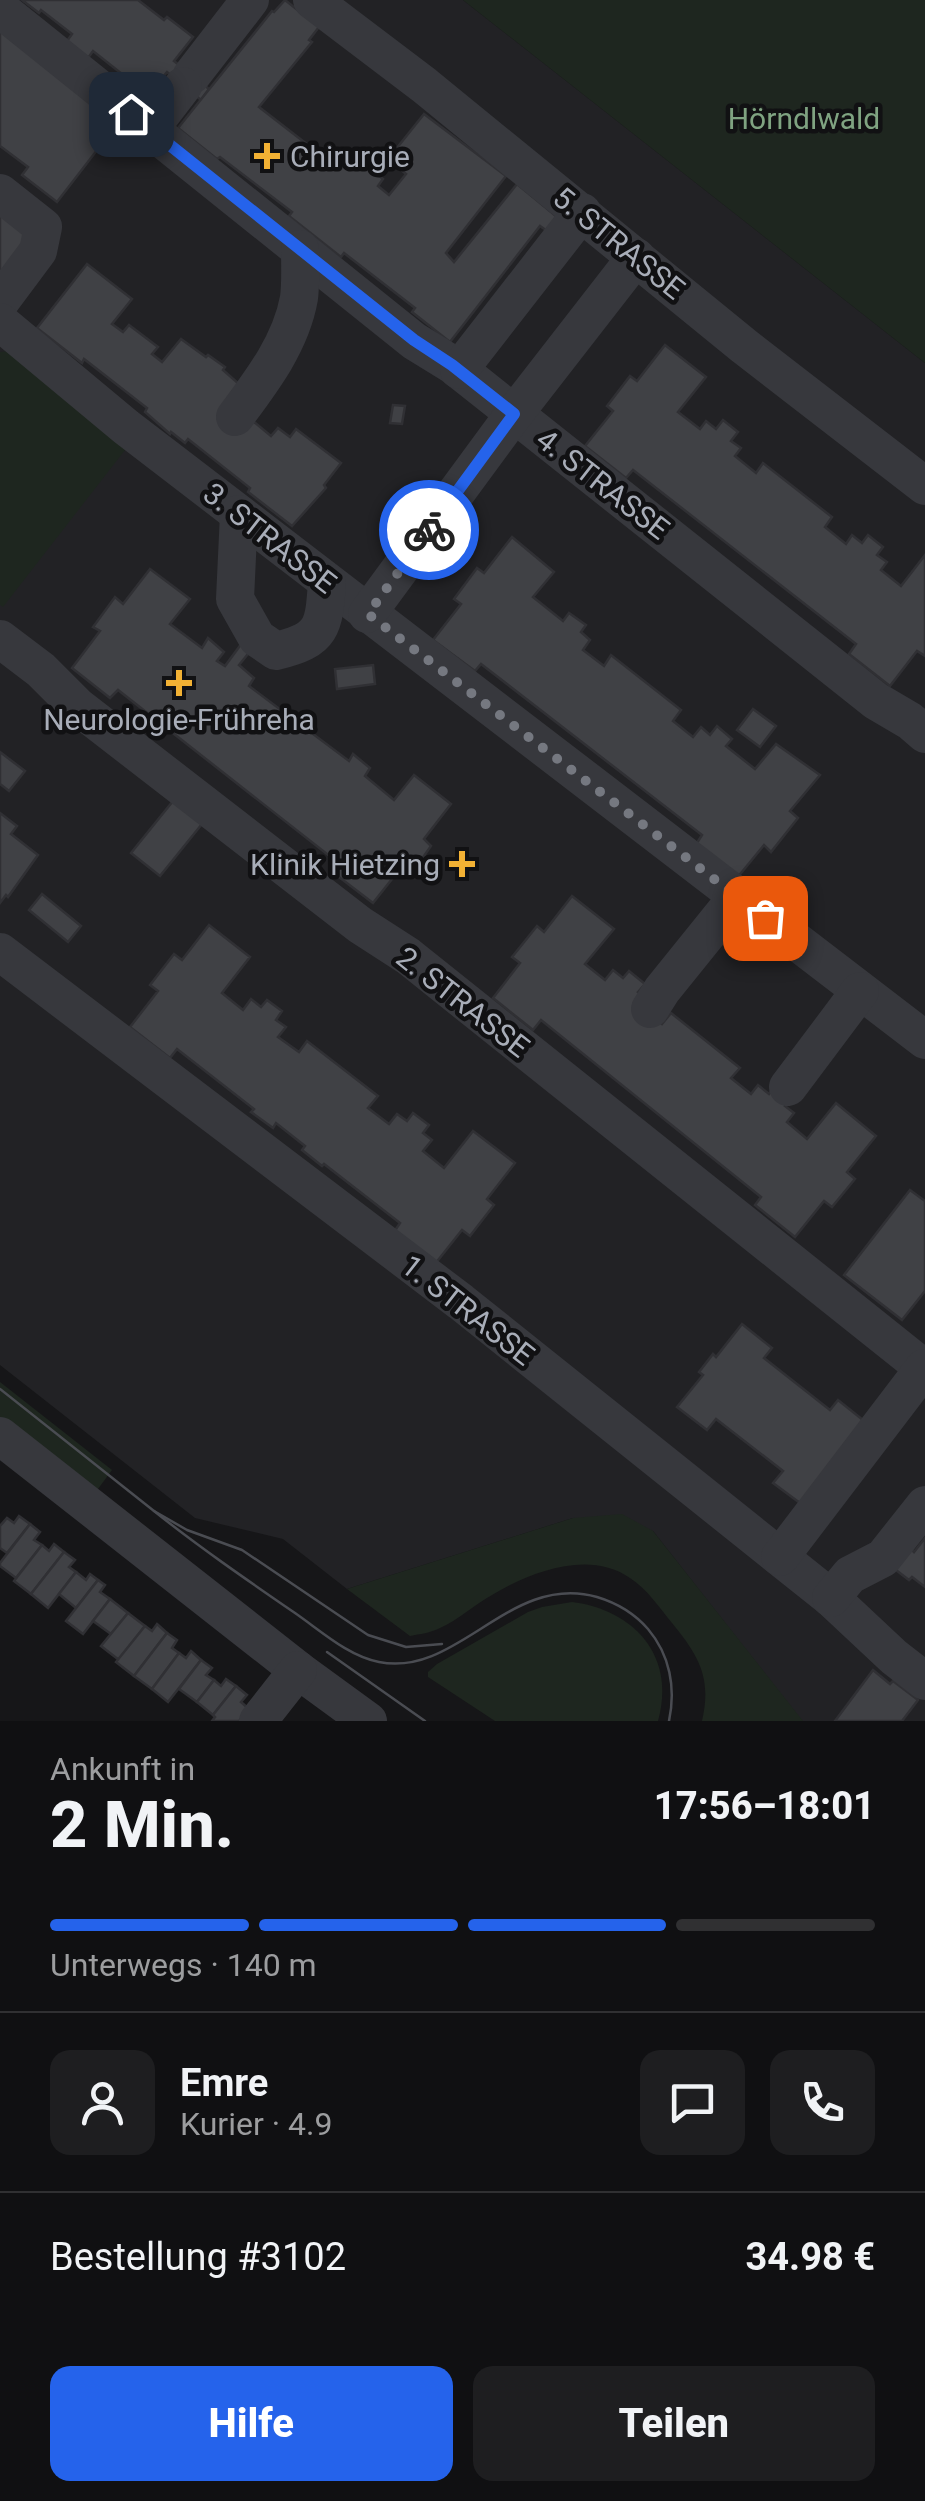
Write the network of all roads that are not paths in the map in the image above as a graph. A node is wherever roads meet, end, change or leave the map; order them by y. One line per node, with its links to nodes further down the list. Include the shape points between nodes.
1 (250, 0): 4 (street)
2 (312, 0): 6 (street, 5. STRASSE)
3 (0, 9): 4 (street, 4. STRASSE)
4 (150, 129): 7 (street, 4. STRASSE)
5 (0, 193): 9 (street, via 42,228 38,251)
6 (582, 212): 8 (street, 5. STRASSE); 11 (street)
7 (300, 249): 11 (street, 4. STRASSE); 13 (street, via 291,326)
8 (636, 257): 12 (street); 14 (street, 5. STRASSE)
9 (0, 302)
10 (0, 322): 15 (street, 3. STRASSE)
11 (459, 370): 12 (street, 4. STRASSE)
12 (514, 414): 17 (street); 19 (street, 4. STRASSE, via 876,701)
13 (235, 417)
14 (925, 486)
15 (239, 514): 16 (street, 3. STRASSE); 16 (street, via 235,599 257,638 276,651 304,644 320,627)
16 (327, 582): 17 (street, 3. STRASSE)
17 (368, 614): 20 (street, 3. STRASSE)
18 (0, 639): 26 (street, 2. STRASSE)
19 (920, 718)
20 (737, 897): 22 (street, 3. STRASSE); 23 (street)
21 (0, 952): 29 (street, 1. STRASSE, via 461,1302)
22 (860, 991): 24 (street, 3. STRASSE); 25 (street)
23 (650, 1009)
24 (925, 1040)
25 (788, 1087)
26 (924, 1368): 29 (street)
27 (0, 1436): 31 (street)
28 (925, 1505): 30 (street, via 883,1558 850,1575)
29 (780, 1557): 30 (street, 1. STRASSE)
30 (831, 1598): 32 (street, 1. STRASSE)
31 (298, 1670): 33 (street); 34 (street)
32 (925, 1681)
33 (258, 1721)
34 (368, 1721)

